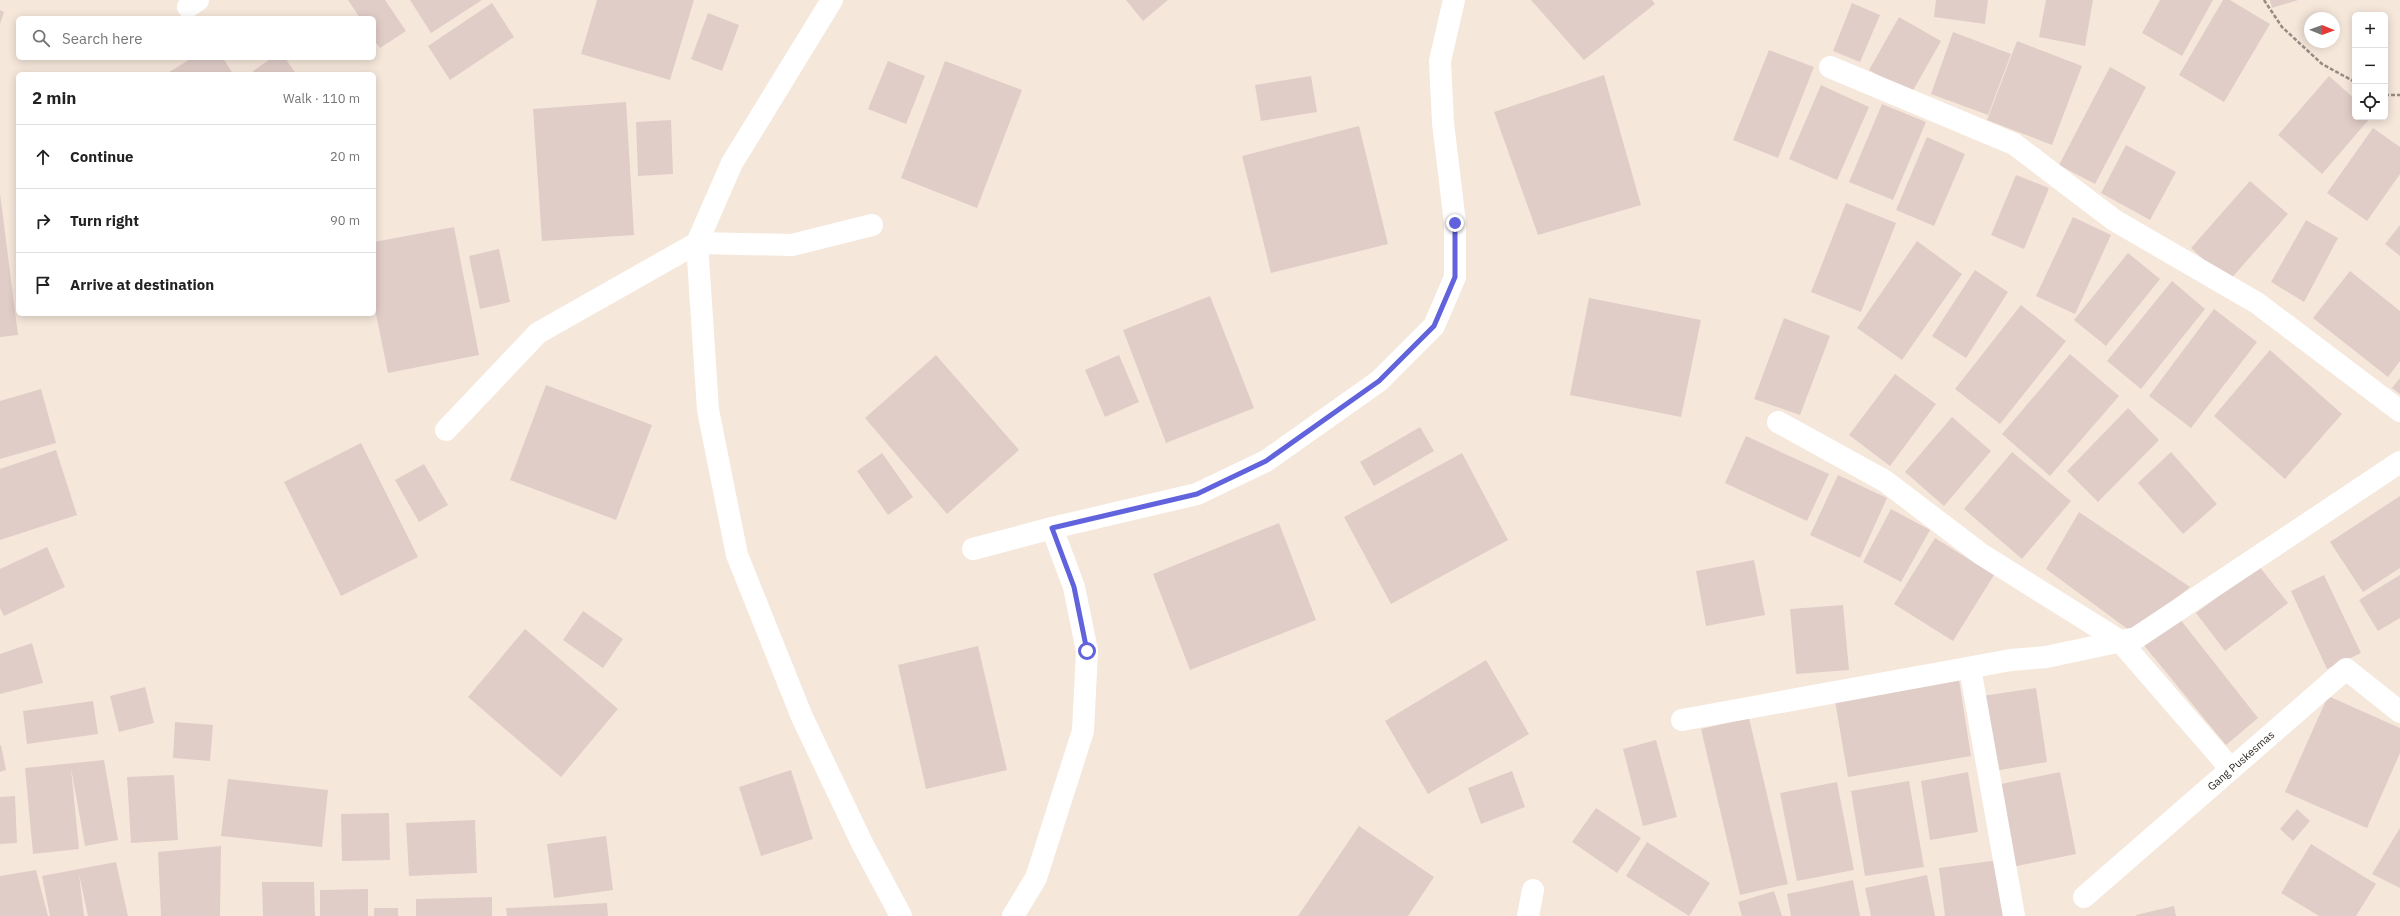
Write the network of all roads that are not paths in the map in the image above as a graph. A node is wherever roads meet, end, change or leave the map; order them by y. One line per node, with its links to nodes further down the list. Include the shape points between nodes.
1 (832, 0): 5 (street, via 732,164)
2 (1454, 0): 10 (street, via 1440,61 1443,123 1455,223 1455,277 1434,326 1379,381 1266,461 1197,494)
3 (1830, 67): 6 (street, via 2014,144 2114,220 2257,303)
4 (872, 225): 5 (street, via 792,245)
5 (697, 243): 8 (street, via 538,333); 19 (street, via 708,410 738,555 802,717 862,843)
6 (2400, 410)
7 (1778, 422): 12 (street, via 1885,481 1981,554)
8 (446, 430)
9 (2400, 462): 12 (street, via 2136,638)
10 (1052, 528): 11 (street); 20 (street, via 1074,587 1087,651 1083,731 1036,878)
11 (973, 549)
12 (2120, 641): 13 (street, via 2046,657 2011,660); 16 (street)
13 (1970, 668): 15 (street); 22 (street)
14 (2400, 712): 16 (street, Gang Puskesmas, via 2346,669)
15 (1682, 720)
16 (2230, 769): 18 (street, Gang Puskesmas)
17 (1533, 890): 21 (street)
18 (2084, 897)
19 (901, 916)
20 (1014, 916)
21 (1528, 916)
22 (2014, 916)

